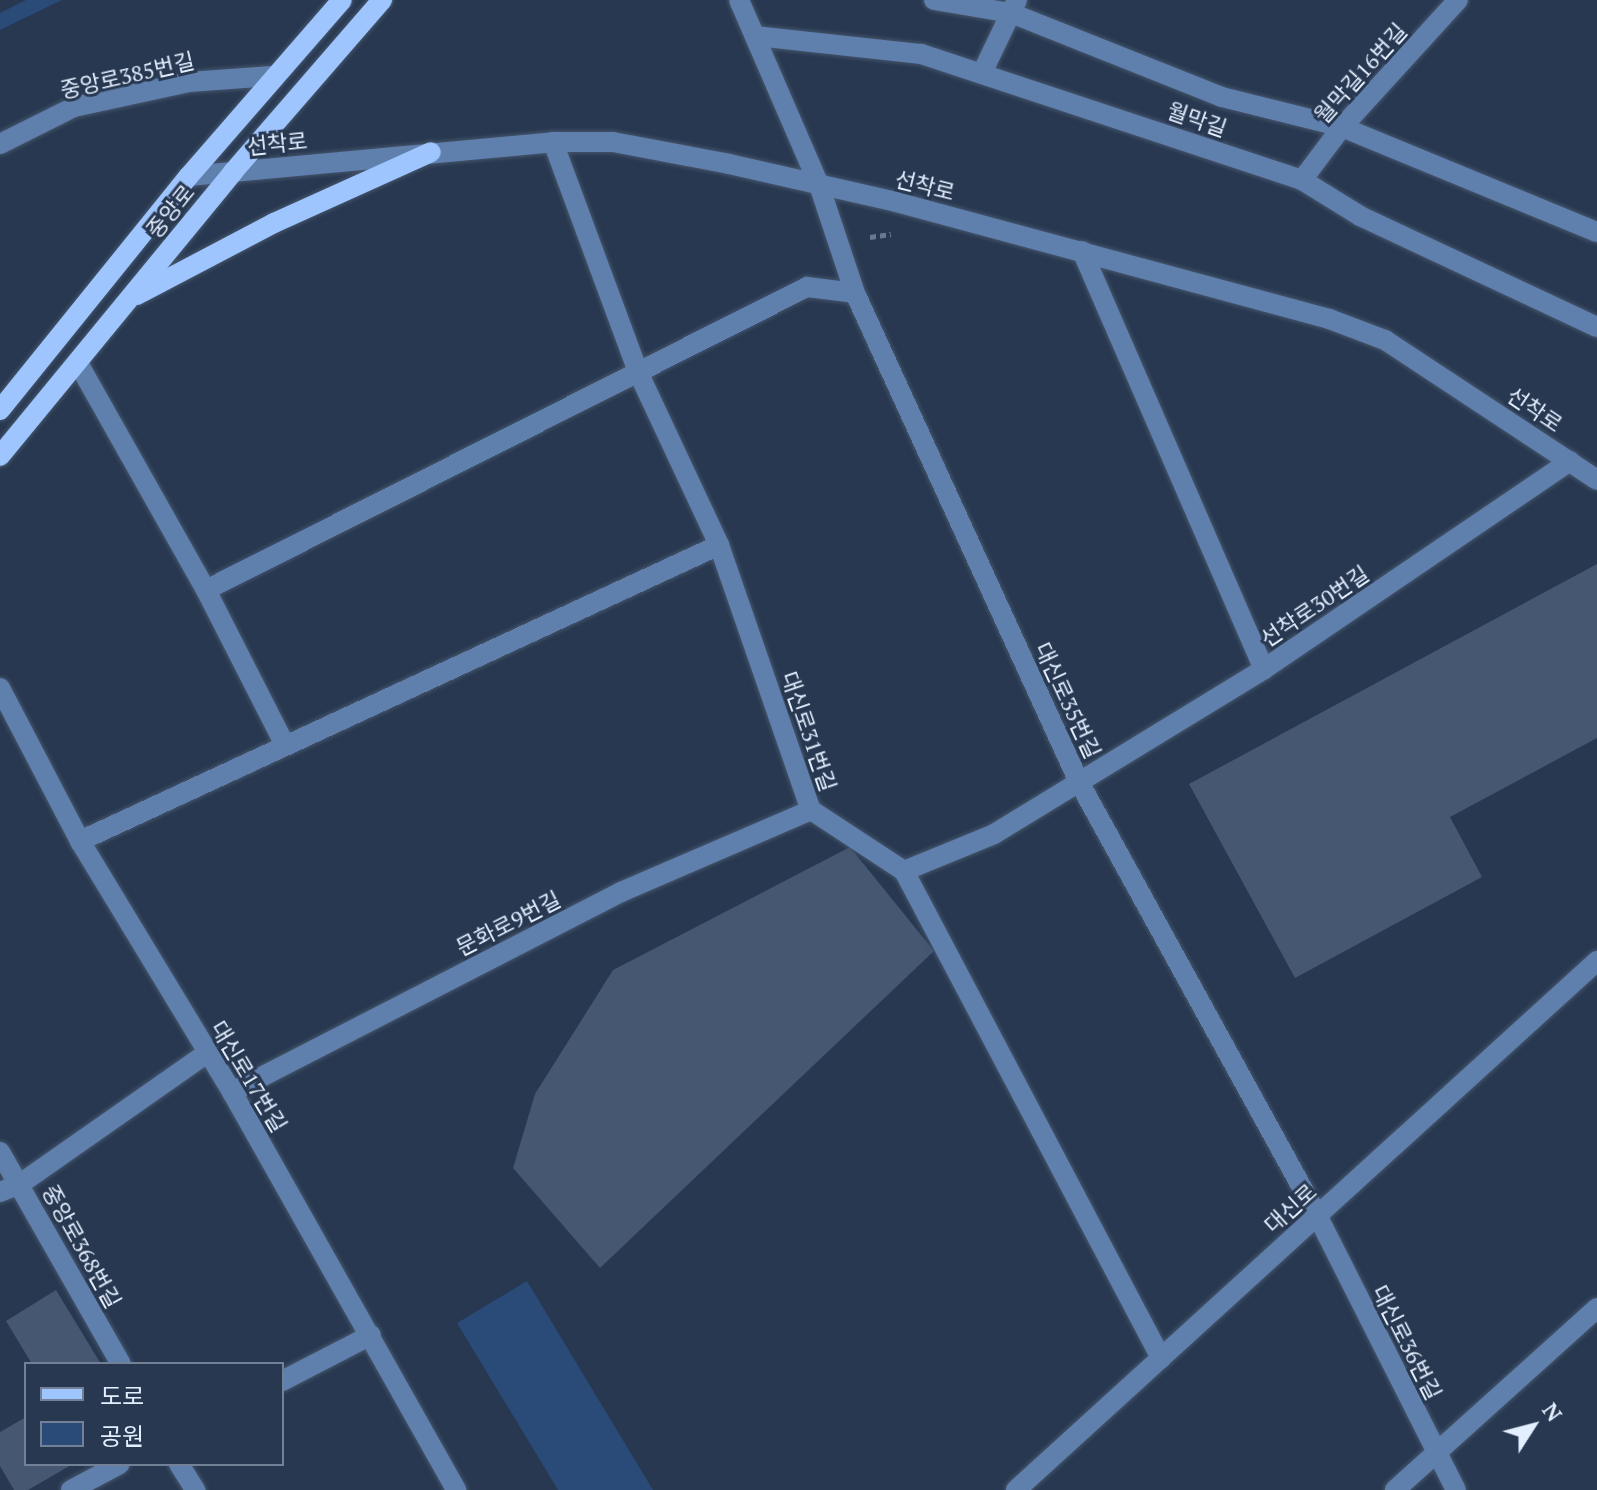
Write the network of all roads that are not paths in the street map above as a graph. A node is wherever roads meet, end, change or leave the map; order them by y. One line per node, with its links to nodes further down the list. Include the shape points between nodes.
1 (342, 0): 9 (main road, 중앙로)
2 (382, 0): 14 (main road, 중앙로)
3 (739, 0): 7 (street, 대신로35번길)
4 (934, 0): 6 (street)
5 (1458, 0): 10 (street, 월막길16번길)
6 (1014, 6): 8 (street); 10 (street, via 1222,97)
7 (755, 36): 8 (street, 월막길, via 921,54); 17 (street, 대신로35번길)
8 (983, 71): 16 (street, 월막길)
9 (272, 76): 12 (street, 중앙로385번길, via 189,82 74,107); 15 (main road, 중앙로)
10 (1342, 127): 16 (street, 월막길16번길); 18 (street)
11 (553, 142): 13 (street, 선착로); 17 (street, 선착로, via 613,142); 24 (street, 대신로31번길)
12 (0, 144)
13 (431, 152): 14 (street, 선착로); 21 (main road, via 274,223)
14 (233, 172): 15 (street, 선착로); 21 (main road, 중앙로)
15 (189, 176): 25 (main road, 중앙로)
16 (1302, 180): 22 (street, 월막길, via 1360,216)
17 (819, 185): 19 (street, 선착로); 20 (street, 대신로35번길)
18 (1597, 232)
19 (1082, 251): 27 (street, 선착로, via 1315,315 1385,340); 31 (street)
20 (855, 293): 24 (street, via 807,287); 34 (street, 대신로35번길)
21 (130, 299): 23 (main road, 중앙로)
22 (1596, 325)
23 (78, 363): 26 (main road, 중앙로); 30 (street)
24 (639, 374): 29 (street, 대신로31번길); 30 (street)
25 (0, 410)
26 (0, 456)
27 (1570, 461): 28 (street, 선착로); 31 (street, 선착로30번길)
28 (1597, 480)
29 (719, 545): 33 (street); 35 (street, 대신로31번길)
30 (206, 590): 33 (street)
31 (1264, 669): 34 (street, 선착로30번길)
32 (0, 688): 36 (street, 대신로17번길)
33 (285, 745): 36 (street)
34 (1079, 782): 37 (street, 선착로30번길, via 994,834); 44 (street, 대신로35번길)
35 (811, 810): 37 (street, 대신로31번길); 40 (street, 문화로9번길, via 621,892)
36 (80, 841): 39 (street, 대신로17번길)
37 (904, 871): 47 (street, 대신로31번길)
38 (1597, 961): 44 (street, 대신로)
39 (207, 1053): 40 (street, 대신로17번길); 42 (street)
40 (232, 1092): 46 (street, 대신로17번길)
41 (0, 1152): 42 (street, 중앙로368번길)
42 (20, 1184): 43 (street); 48 (street, 중앙로368번길)
43 (0, 1192)
44 (1317, 1215): 47 (street, 대신로); 50 (street, 대신로36번길)
45 (1597, 1308): 50 (street)
46 (371, 1335): 49 (street); 55 (street, 대신로17번길)
47 (1161, 1358): 56 (street, 대신로)
48 (120, 1362)
49 (284, 1380)
50 (1437, 1452): 57 (street); 58 (street, 대신로36번길)
51 (116, 1466): 53 (street)
52 (180, 1466): 54 (street)
53 (71, 1490)
54 (195, 1490)
55 (456, 1490)
56 (1016, 1490)
57 (1395, 1490)
58 (1456, 1490)

